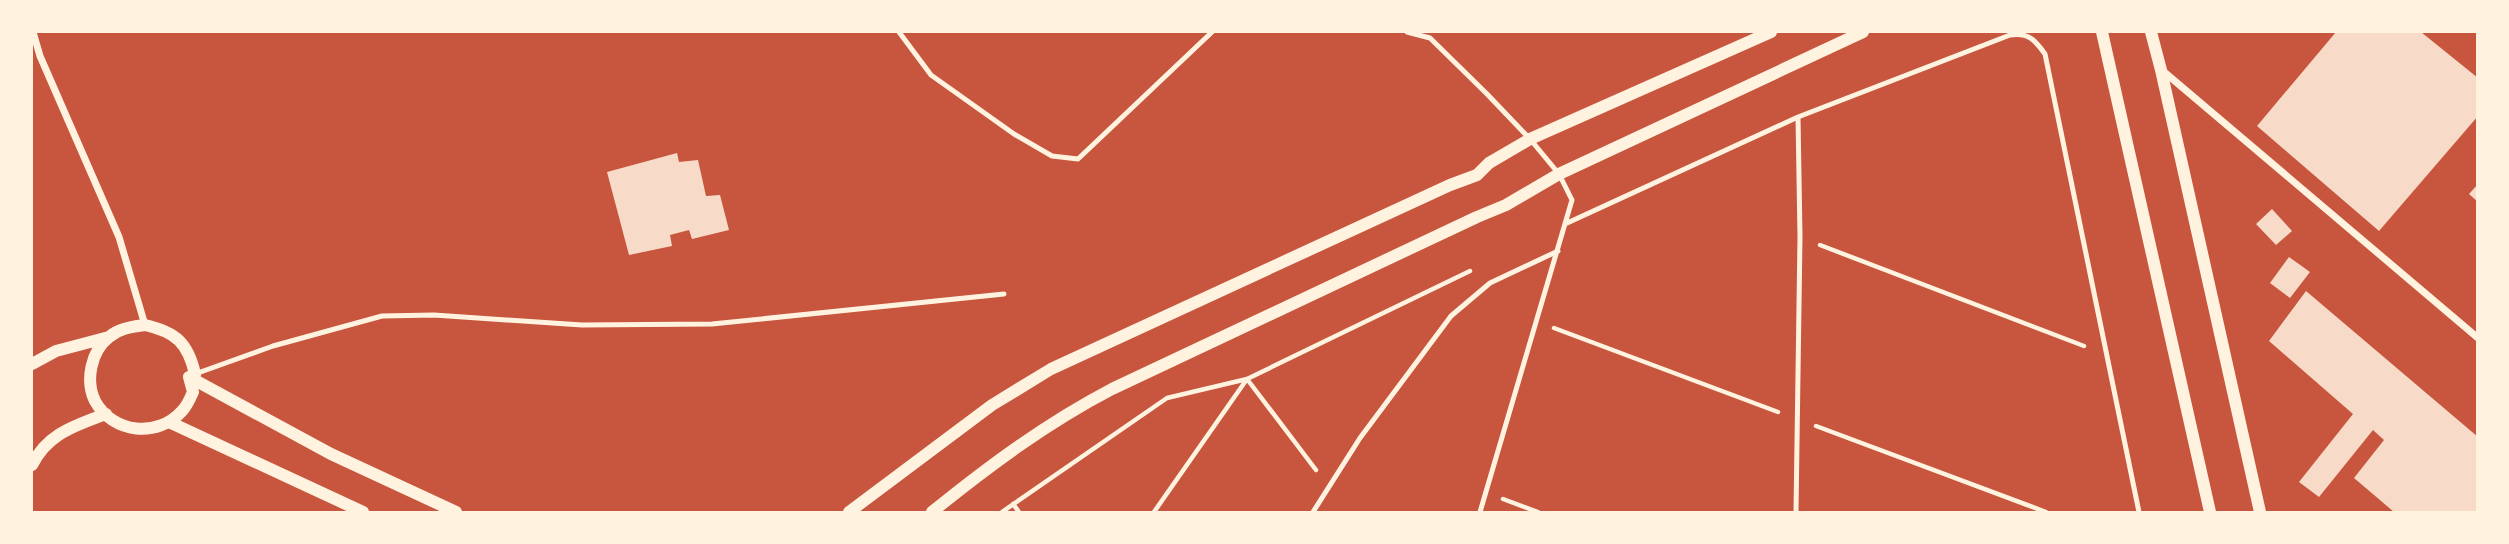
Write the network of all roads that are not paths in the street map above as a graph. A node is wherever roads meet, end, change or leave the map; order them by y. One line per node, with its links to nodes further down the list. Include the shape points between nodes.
1 (33, 32): 17 (street, via 119,237)
2 (899, 32): 3 (lane, via 931,75 1014,135 1052,156 1078,159)
3 (1212, 32)
4 (1407, 32): 9 (lane)
5 (1771, 32): 12 (street)
6 (1863, 32): 13 (street)
7 (2102, 32): 33 (street)
8 (2151, 32): 10 (street)
9 (1429, 35): 12 (lane)
10 (2161, 70): 19 (street); 34 (street)
11 (1798, 117): 14 (lane); 31 (lane); 32 (lane, via 2010,35 2022,33 2036,40 2045,54)
12 (1530, 139): 13 (lane); 27 (street, via 1477,175 1051,369 992,405)
13 (1559, 174): 14 (lane, via 1572,200); 28 (street, via 1506,205 1069,412 997,460)
14 (1565, 224): 15 (lane)
15 (1558, 251): 29 (lane, via 1490,283 1451,316 1360,438); 30 (lane)
16 (1004, 294): 21 (lane, via 712,324 582,325 382,316 273,346)
17 (145, 325): 18 (street); 21 (street, via 179,340 191,356)
18 (109, 337): 20 (street, via 56,351); 22 (street, via 91,366 90,384)
19 (2477, 338)
20 (32, 364)
21 (192, 376): 23 (street, via 193,392 184,410); 26 (street, via 331,454)
22 (106, 414): 23 (street, via 132,429 151,429); 24 (street, via 62,431)
23 (169, 422): 25 (street)
24 (32, 465)
25 (363, 513)
26 (456, 513)
27 (849, 513)
28 (933, 513)
29 (1312, 513)
30 (1480, 513)
31 (1796, 513)
32 (2139, 513)
33 (2210, 513)
34 (2260, 513)

